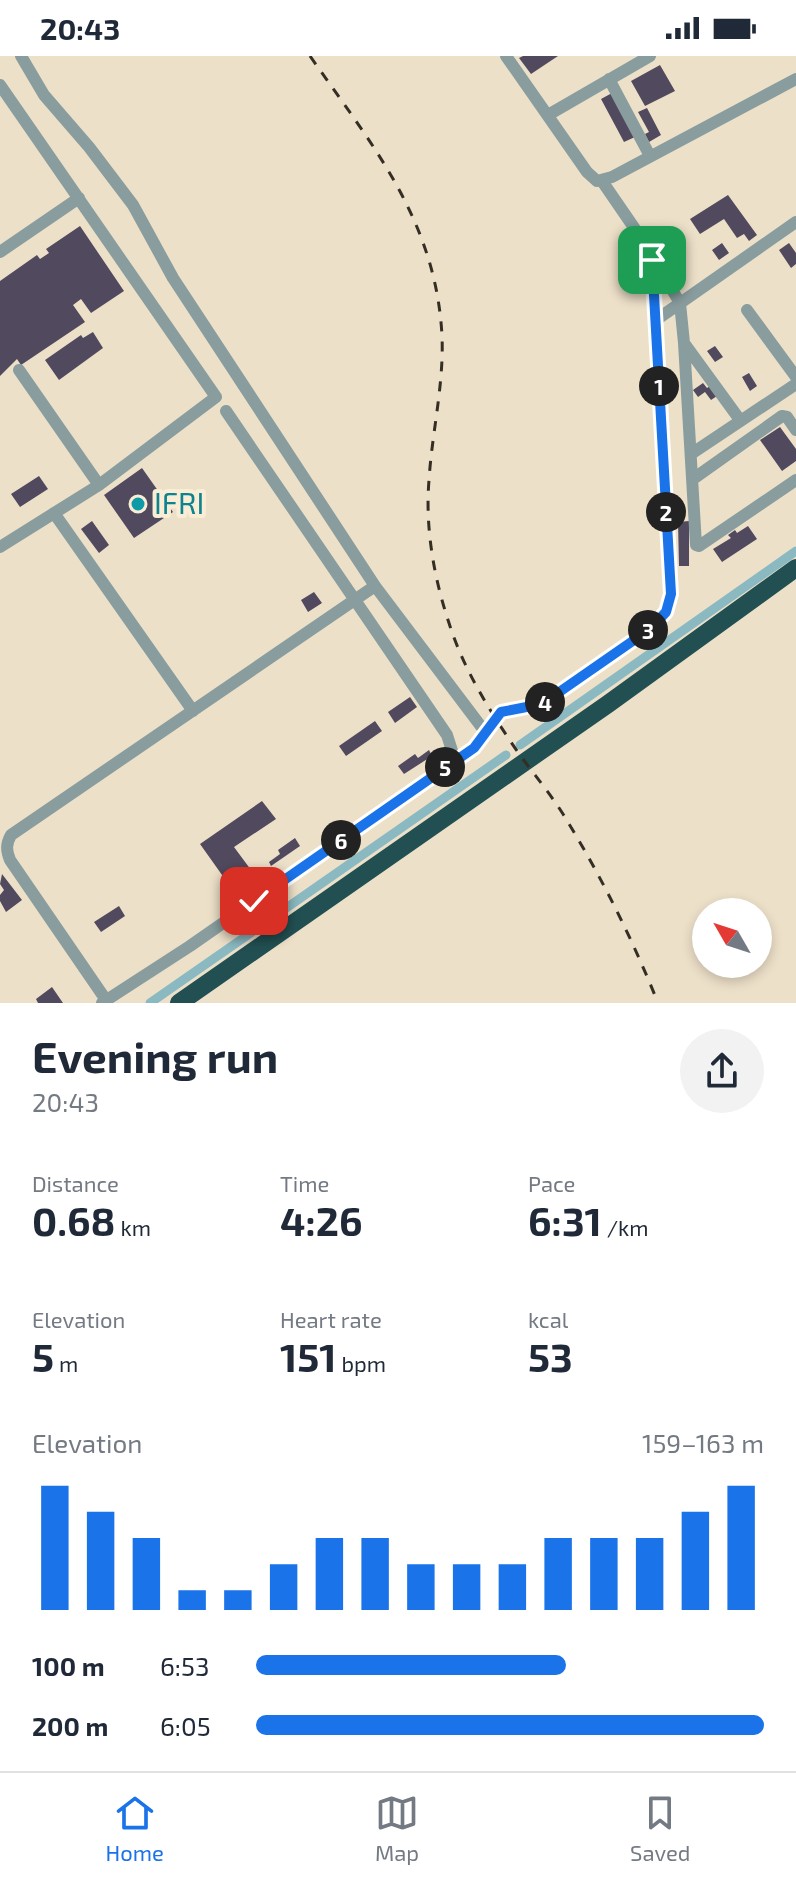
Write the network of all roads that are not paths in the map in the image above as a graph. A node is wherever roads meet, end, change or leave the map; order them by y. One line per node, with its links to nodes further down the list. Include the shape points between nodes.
1 (21, 56): 32 (street, via 44,95 133,205 173,278)
2 (506, 56): 7 (street)
3 (650, 56): 4 (street)
4 (609, 79): 7 (street); 8 (street)
5 (796, 79): 8 (street)
6 (0, 85): 10 (street)
7 (548, 115): 9 (street, via 587,172)
8 (650, 156): 9 (street)
9 (602, 181): 12 (street)
10 (79, 198): 13 (street); 27 (street, via 216,397)
11 (796, 222): 14 (street)
12 (648, 248): 14 (street); 16 (street)
13 (0, 252)
14 (680, 303): 16 (street); 17 (street)
15 (747, 310): 19 (street)
16 (656, 320): 35 (street, via 671,594 666,612 650,629 542,704 501,712)
17 (684, 343): 22 (street); 24 (street)
18 (19, 370): 27 (street)
19 (796, 377)
20 (796, 384): 22 (street)
21 (226, 411): 33 (street)
22 (740, 420): 24 (street)
23 (796, 430): 25 (street, via 782,416)
24 (691, 454): 25 (street)
25 (693, 479): 26 (street, via 698,546)
26 (796, 480)
27 (99, 485): 28 (street)
28 (54, 513): 29 (street); 34 (street)
29 (0, 547)
30 (796, 568): 38 (highway)
31 (796, 583): 39 (highway)
32 (375, 586): 33 (street); 35 (street)
33 (355, 600): 34 (street); 36 (street, via 447,735)
34 (193, 711): 37 (street, via 17,830 7,843 10,860)
35 (486, 733): 36 (street)
36 (455, 760): 37 (street)
37 (104, 1002)
38 (179, 1003)
39 (199, 1003)

